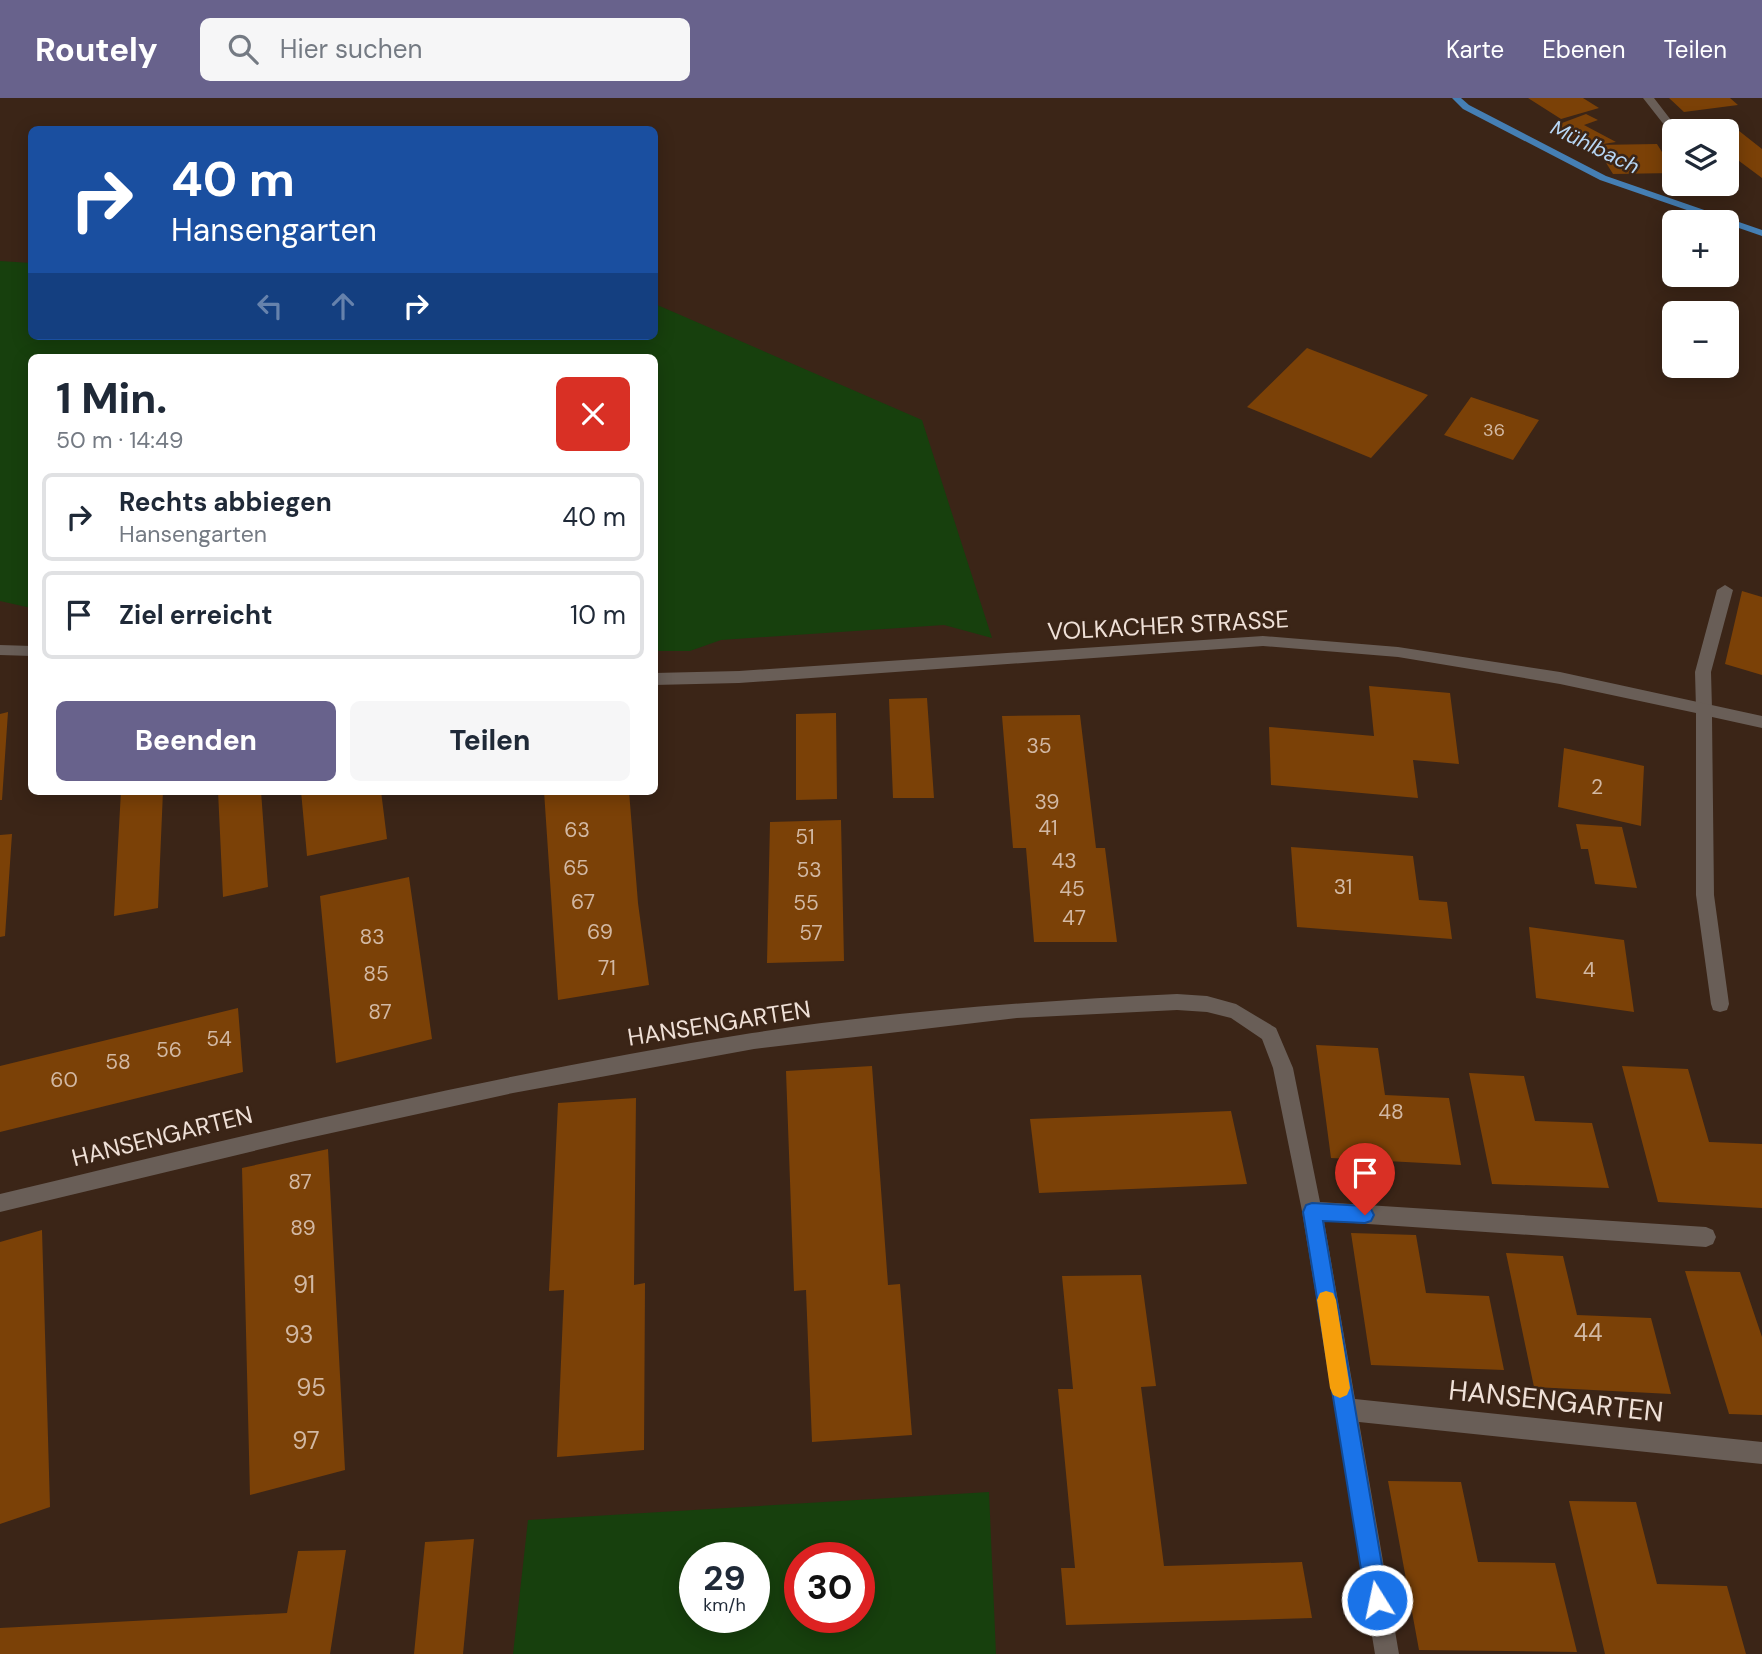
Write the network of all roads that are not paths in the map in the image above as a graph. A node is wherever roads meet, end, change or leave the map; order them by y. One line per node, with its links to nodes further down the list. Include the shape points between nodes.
1 (1648, 98): 2 (street)
2 (1665, 119)
3 (1725, 590): 7 (street, via 1703,672)
4 (0, 650): 5 (street)
5 (28, 651)
6 (658, 679): 7 (street, VOLKACHER STRASSE, via 1263,641 1398,652 1560,678)
7 (1704, 709): 8 (street, VOLKACHER STRASSE); 9 (street, via 1705,895)
8 (1762, 722)
9 (1720, 1004)
10 (0, 1203): 11 (street, HANSENGARTEN, via 336,1123 754,1041 1017,1010 1177,1002 1207,1003 1236,1012 1269,1034 1283,1068)
11 (1312, 1212): 12 (street); 13 (street, HANSENGARTEN)
12 (1706, 1237)
13 (1344, 1409): 14 (street, HANSENGARTEN); 15 (street, HANSENGARTEN)
14 (1762, 1453)
15 (1387, 1654)

